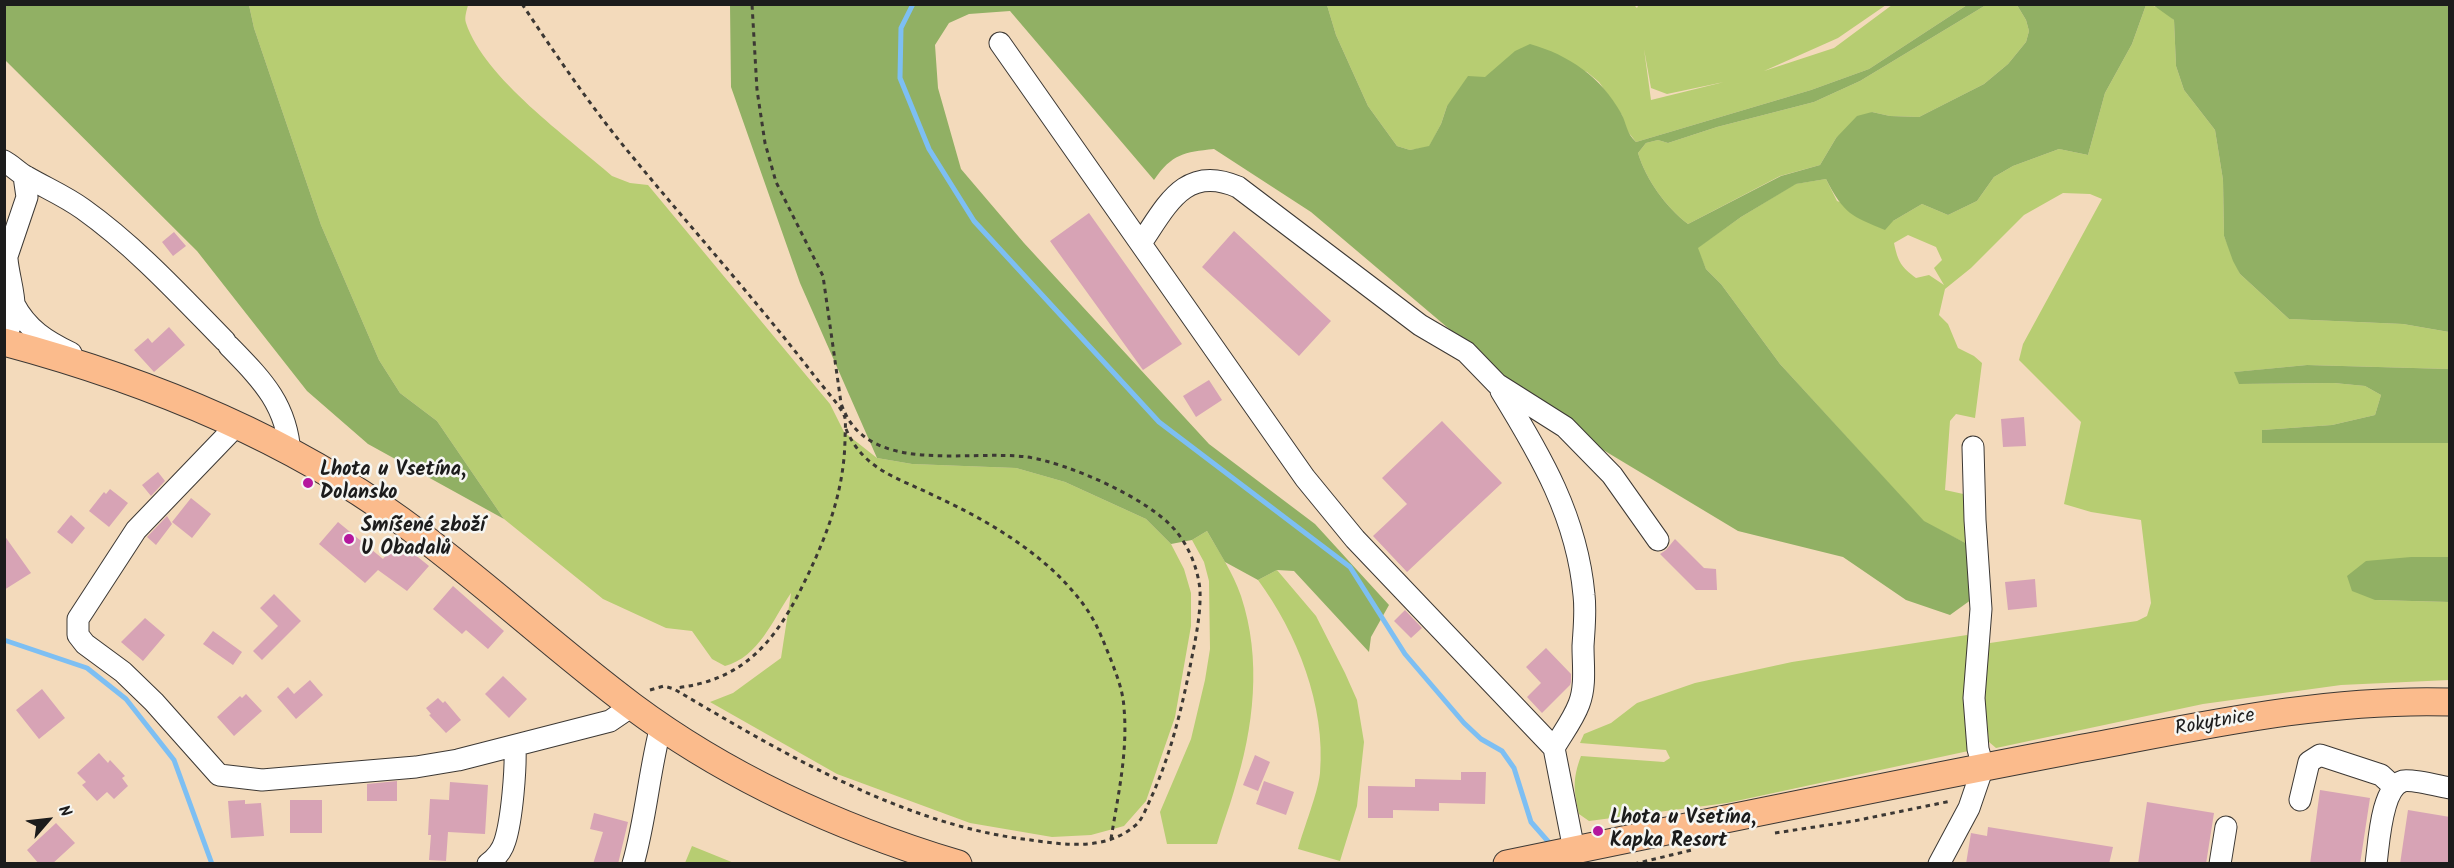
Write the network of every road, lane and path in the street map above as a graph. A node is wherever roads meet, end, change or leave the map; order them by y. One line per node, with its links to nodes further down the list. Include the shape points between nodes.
1 (522, 4): 13 (path, via 629,153)
2 (752, 4): 13 (path, via 757,90 765,143 776,182 823,276)
3 (1000, 43): 6 (street)
4 (4, 161): 5 (street)
5 (24, 176): 7 (street, via 27,197); 17 (street, via 57,192 108,228 227,343 272,393 286,425)
6 (1141, 243): 12 (street, via 1182,190 1206,179 1222,180 1247,194 1420,325 1466,352); 24 (street, via 1305,478 1355,539)
7 (5, 263): 8 (street)
8 (14, 304): 9 (street, via 13,326); 11 (street, via 33,331)
9 (4, 334)
10 (4, 342): 11 (main road)
11 (113, 374): 14 (main road)
12 (1497, 384): 18 (street, via 1580,440 1612,475); 24 (street, via 1554,482 1569,522 1585,596 1579,704)
13 (845, 416): 15 (path); 32 (path, via 853,428 881,448 919,455 1007,455 1068,468 1118,490 1173,527 1185,542 1200,586 1200,612 1173,740 1138,823)
14 (236, 426): 17 (main road); 23 (street, via 136,530 78,619 78,635 85,644 123,672 154,702 219,776 262,780 416,767)
15 (845, 427): 19 (path, via 844,470 836,503 822,546 782,623 750,660 733,672 712,682); 32 (path, via 853,446 876,467 952,504 1013,540 1052,570 1089,612 1120,684 1124,707 1124,762)
16 (1973, 447): 25 (street, via 1981,609 1974,698)
17 (290, 454): 21 (main road, via 399,519)
18 (1658, 540)
19 (674, 688): 21 (path, via 654,688); 32 (path, via 785,753 907,808 993,835 1082,845)
20 (2450, 702): 25 (main road, Rokytnice, via 2349,706 2248,718)
21 (632, 706): 22 (main road); 23 (street, via 610,721)
22 (661, 726): 36 (street); 37 (main road, via 792,801 882,839)
23 (515, 746): 35 (street, via 505,840)
24 (1554, 748): 34 (street)
25 (1983, 767): 28 (street); 34 (main road, Rokytnice)
26 (2393, 786): 27 (street, via 2404,781); 29 (street, via 2381,775 2319,754 2309,762); 42 (street, via 2386,798)
27 (2450, 788)
28 (1973, 796): 31 (path); 40 (street)
29 (2300, 800)
30 (2226, 827): 41 (street)
31 (1772, 834)
32 (1110, 839)
33 (1703, 848): 39 (path)
34 (1563, 852): 38 (main road, Rokytnice)
35 (488, 864)
36 (633, 864)
37 (958, 864)
38 (1507, 864)
39 (1634, 864)
40 (1939, 864)
41 (2220, 864)
42 (2376, 864)

